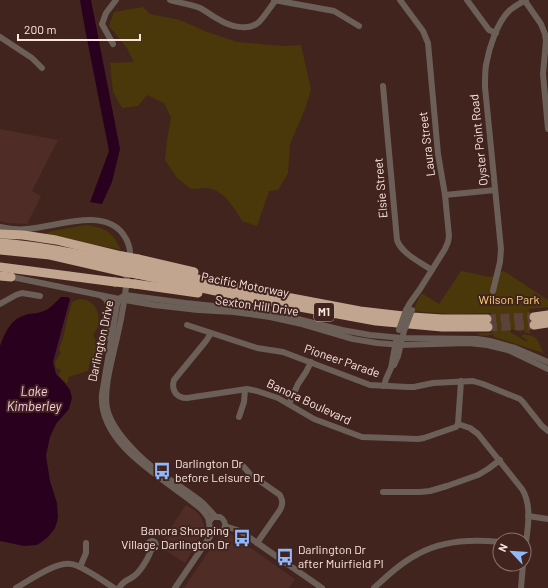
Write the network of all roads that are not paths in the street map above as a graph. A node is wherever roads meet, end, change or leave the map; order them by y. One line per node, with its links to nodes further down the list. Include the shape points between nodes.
1 (116, 0): 10 (street, via 106,13 102,24)
2 (170, 0): 3 (street, via 201,8 219,20 243,27 260,21)
3 (275, 0): 7 (street, via 334,11)
4 (525, 0): 8 (street, Oyster Point Road, via 509,11); 13 (street, via 545,34 543,74)
5 (401, 1): 16 (street, Laura Street, via 427,38 438,154)
6 (470, 1): 8 (street, via 489,30)
7 (359, 26)
8 (496, 33): 15 (street, Oyster Point Road, via 485,72)
9 (0, 37): 11 (street, via 32,58)
10 (113, 44)
11 (42, 68)
12 (382, 86): 24 (street, Elsie Street, via 397,240 404,251)
13 (547, 118): 14 (street)
14 (548, 128)
15 (495, 190): 16 (street); 27 (street, Oyster Point Road, via 501,249)
16 (445, 195): 24 (street, Laura Street, via 448,242)
17 (0, 227): 31 (street, via 28,229 90,219 112,224 122,232 129,246 130,256)
18 (0, 234): 21 (highway, via 56,240)
19 (0, 243): 21 (highway, Pacific Motorway / M1, via 54,249)
20 (0, 250): 21 (highway, Pacific Motorway / M1)
21 (123, 264): 23 (highway, Pacific Motorway / M1, bridge); 23 (highway, bridge)
22 (0, 267): 30 (highway, bridge, via 209,295)
23 (137, 267): 30 (highway, Pacific Motorway / M1); 30 (highway, Pacific Motorway / M1, via 360,311 487,323 442,327 376,321)
24 (432, 270): 37 (street, Laura Street, bridge, via 410,303)
25 (0, 275): 26 (highway)
26 (11, 277): 28 (street)
27 (493, 291)
28 (100, 295): 31 (street); 38 (street, via 108,302)
29 (40, 296): 32 (street, via 22,293)
30 (239, 296)
31 (123, 298): 37 (street, Sexton Hill Drive, via 259,311 370,336); 38 (street, Darlington Drive); 39 (street, Sexton Hill Drive, via 183,308 264,316 367,342); 53 (street, Darlington Drive, via 106,396 110,418 122,437 142,459 204,504)
32 (0, 304)
33 (548, 315): 34 (highway, via 534,320)
34 (548, 323)
35 (187, 325): 36 (street, Pioneer Parade)
36 (210, 333): 40 (street, Pioneer Parade); 45 (street, Banora Boulevard, via 174,380 173,391 178,396 187,398)
37 (400, 338): 39 (street, Laura Street); 41 (street, Sexton Hill Drive, via 490,341)
38 (110, 345): 56 (street, Darlington Drive, via 102,397 108,424 133,456 196,504 205,513)
39 (398, 345): 42 (street, Sexton Hill Drive, via 487,345 508,350); 44 (street, Laura Street, via 396,362)
40 (311, 362): 44 (street, Pioneer Parade, via 370,385); 46 (street)
41 (548, 362)
42 (548, 368)
43 (461, 381): 44 (street, Pioneer Parade, via 408,388); 48 (street); 49 (street, Pioneer Parade, via 477,382 520,400)
44 (384, 386)
45 (245, 390): 46 (street, Banora Boulevard, via 252,389); 47 (street)
46 (289, 404): 48 (street, Banora Boulevard, via 320,422 367,438 418,439 454,428)
47 (239, 417)
48 (458, 424): 50 (street, via 478,434)
49 (548, 431)
50 (500, 460): 52 (street, via 478,475 430,491); 54 (street, via 526,495)
51 (243, 466): 62 (street, via 283,500 283,506)
52 (383, 492)
53 (216, 516): 56 (street); 57 (street, via 224,519)
54 (528, 516): 55 (street); 59 (street)
55 (548, 519)
56 (209, 522): 58 (street)
57 (225, 526): 58 (street, via 221,532); 62 (street, via 240,531)
58 (213, 532): 69 (street)
59 (526, 532)
60 (492, 541): 71 (street, via 464,541 435,547 406,561)
61 (86, 543): 64 (street, via 86,553)
62 (257, 543): 70 (street)
63 (151, 549): 68 (street, via 137,574 123,582)
64 (80, 567): 66 (street); 67 (street, via 72,564 53,567)
65 (522, 572): 72 (street)
66 (110, 587)
67 (16, 588)
68 (119, 588)
69 (175, 588)
70 (322, 588)
71 (374, 588)
72 (521, 588)

